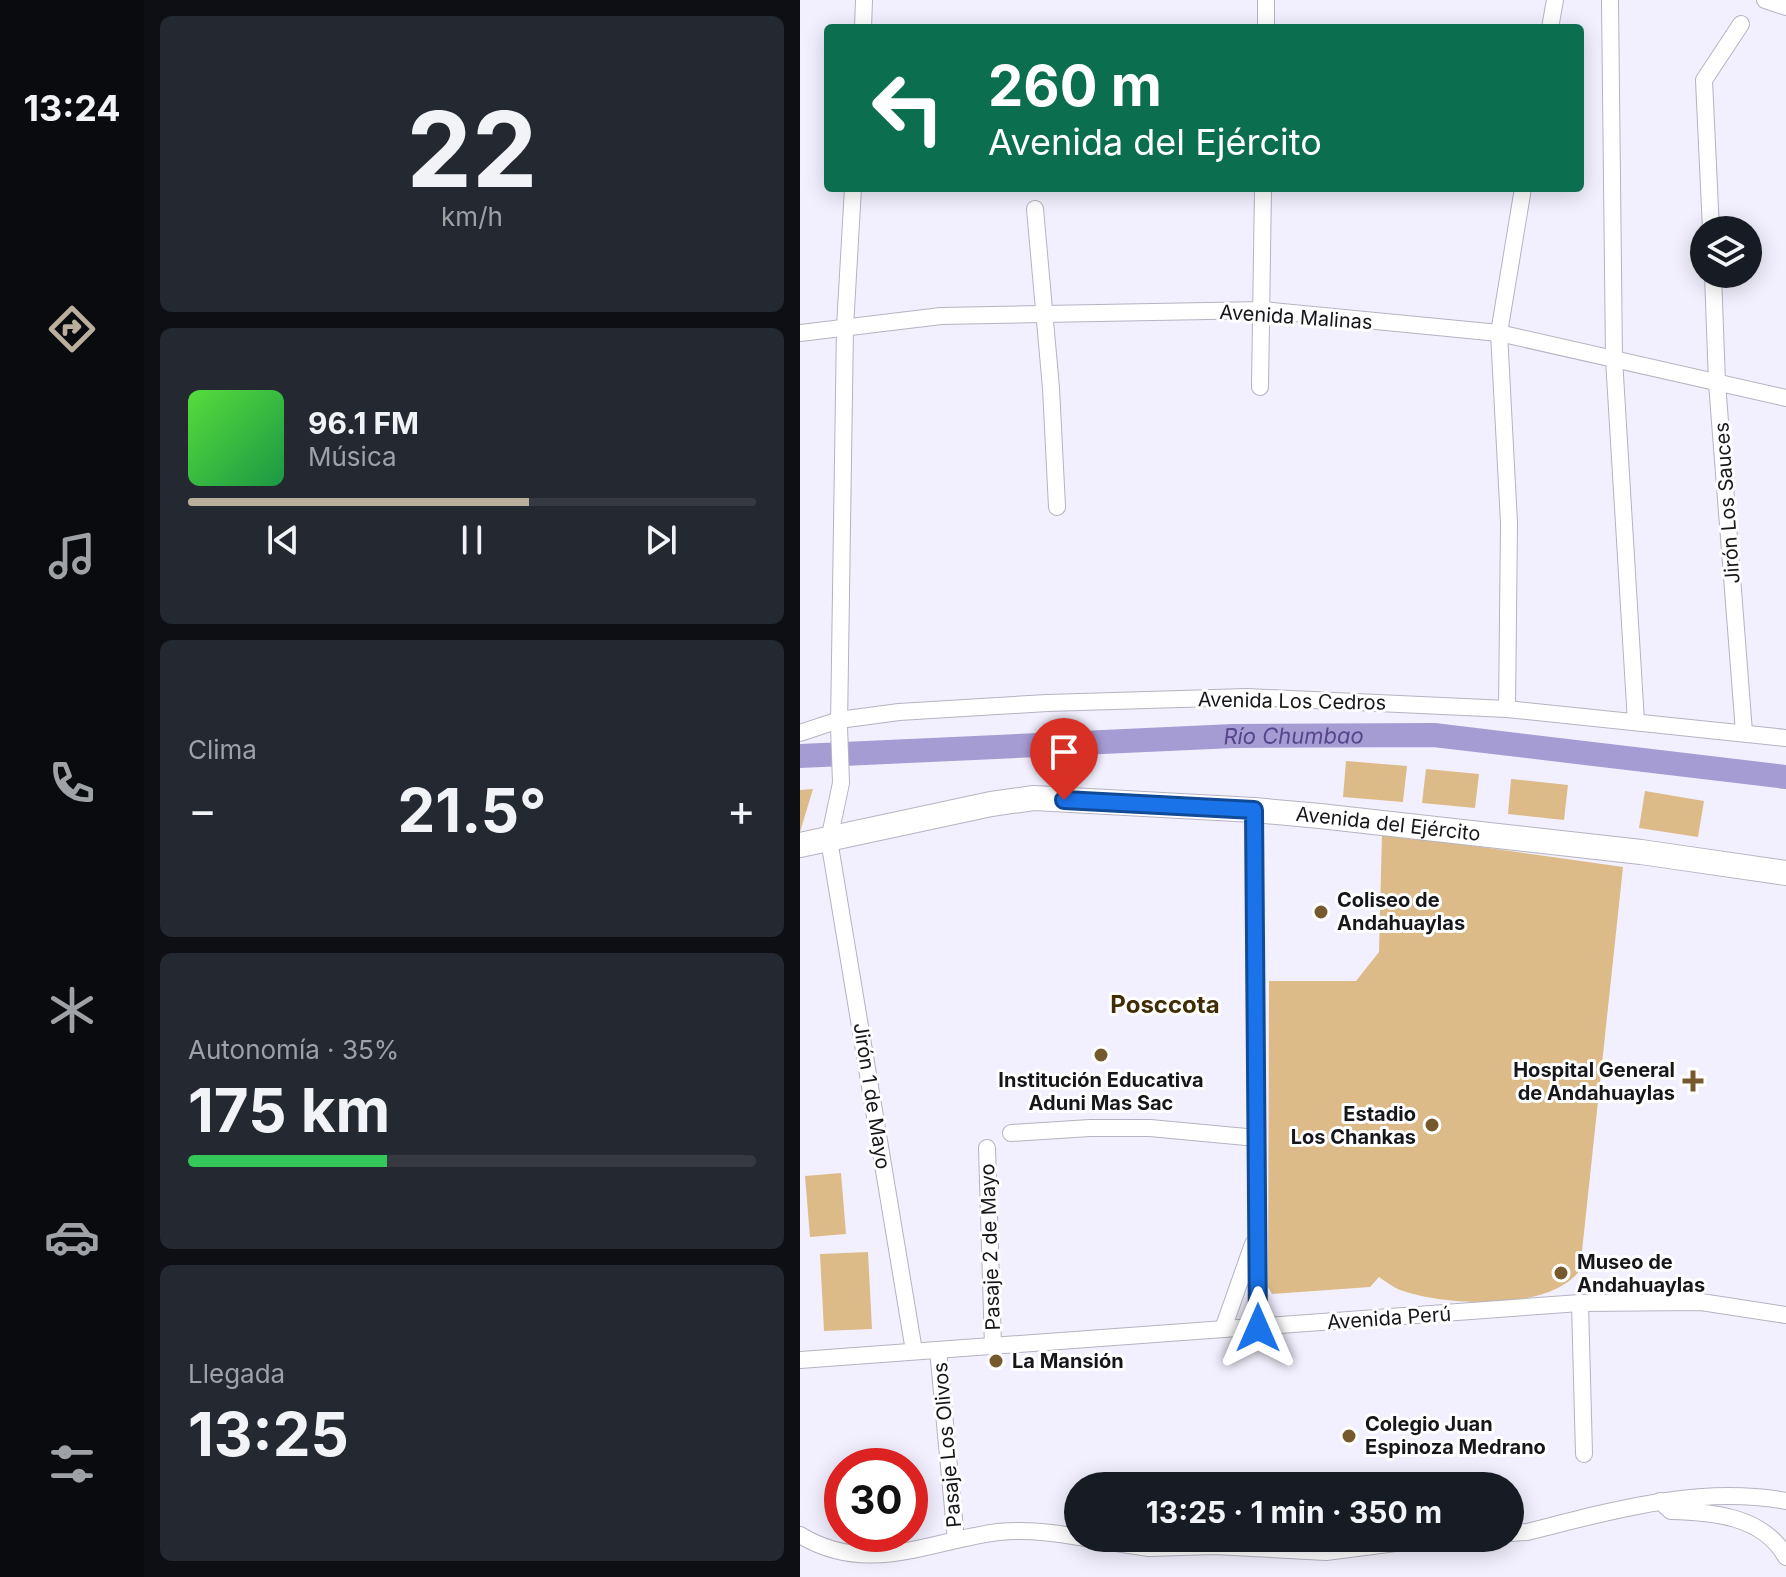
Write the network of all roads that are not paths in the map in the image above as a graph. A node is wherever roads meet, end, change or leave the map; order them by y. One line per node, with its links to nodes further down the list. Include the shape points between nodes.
1 (864, 0): 7 (street)
2 (1266, 0): 8 (street)
3 (1555, 0): 9 (street)
4 (1610, 0): 22 (street)
5 (1765, 0): 6 (street)
6 (1786, 7)
7 (863, 24)
8 (1266, 24)
9 (1551, 24)
10 (1741, 24): 15 (street, via 1704,80)
11 (853, 192): 19 (street)
12 (1263, 192): 17 (street)
13 (1522, 192): 21 (street)
14 (1035, 209): 18 (street)
15 (1710, 216)
16 (1714, 288): 23 (street, Jirón Los Sauces)
17 (1263, 310): 18 (street, Avenida Malinas); 21 (street, Avenida Malinas); 24 (street)
18 (1044, 313): 19 (street, Avenida Malinas, via 941,316); 26 (street)
19 (845, 327): 20 (street, Avenida Malinas); 29 (street)
20 (800, 333)
21 (1499, 333): 22 (street, Avenida Malinas); 27 (street, via 1509,523)
22 (1614, 359): 23 (street, Avenida Malinas); 28 (street)
23 (1717, 383): 25 (street, Avenida Malinas); 30 (street, Jirón Los Sauces)
24 (1260, 387)
25 (1786, 398)
26 (1057, 507)
27 (1507, 709): 28 (street, Avenida Los Cedros); 29 (street, Avenida Los Cedros, via 1247,697 899,712)
28 (1636, 722): 30 (street, Avenida Los Cedros)
29 (839, 723): 31 (street, Avenida Los Cedros); 34 (street, via 841,783)
30 (1744, 732): 32 (street, Avenida Los Cedros)
31 (800, 733)
32 (1786, 738)
33 (1254, 810): 34 (highway, Avenida del Ejército, via 1034,798); 36 (highway, Avenida del Ejército); 38 (street)
34 (829, 840): 35 (highway, Avenida del Ejército); 47 (street, Jirón 1 de Mayo)
35 (800, 845)
36 (1786, 873)
37 (1011, 1133): 38 (street, via 1150,1128)
38 (1257, 1138): 40 (street)
39 (987, 1148): 45 (street, Pasaje 2 de Mayo)
40 (1257, 1231): 43 (street); 44 (street)
41 (1580, 1303): 42 (street, Avenida Perú, via 1701,1302); 43 (street, Avenida Perú); 49 (street)
42 (1786, 1315)
43 (1258, 1328): 44 (street, Avenida Perú)
44 (1223, 1329): 45 (street, Avenida Perú)
45 (993, 1346): 46 (street, Avenida Perú)
46 (938, 1350): 47 (street, Avenida Perú); 55 (street, Pasaje Los Olivos)
47 (914, 1351): 48 (street, Avenida Perú)
48 (800, 1360)
49 (1584, 1454)
50 (1660, 1501): 51 (street, via 1723,1495); 52 (street); 56 (street, via 1671,1511 1713,1512 1751,1523)
51 (1786, 1501)
52 (1524, 1532)
53 (1064, 1534): 55 (street, via 1034,1529)
54 (800, 1535): 55 (street, via 859,1555 888,1555)
55 (956, 1540)
56 (1786, 1557)

